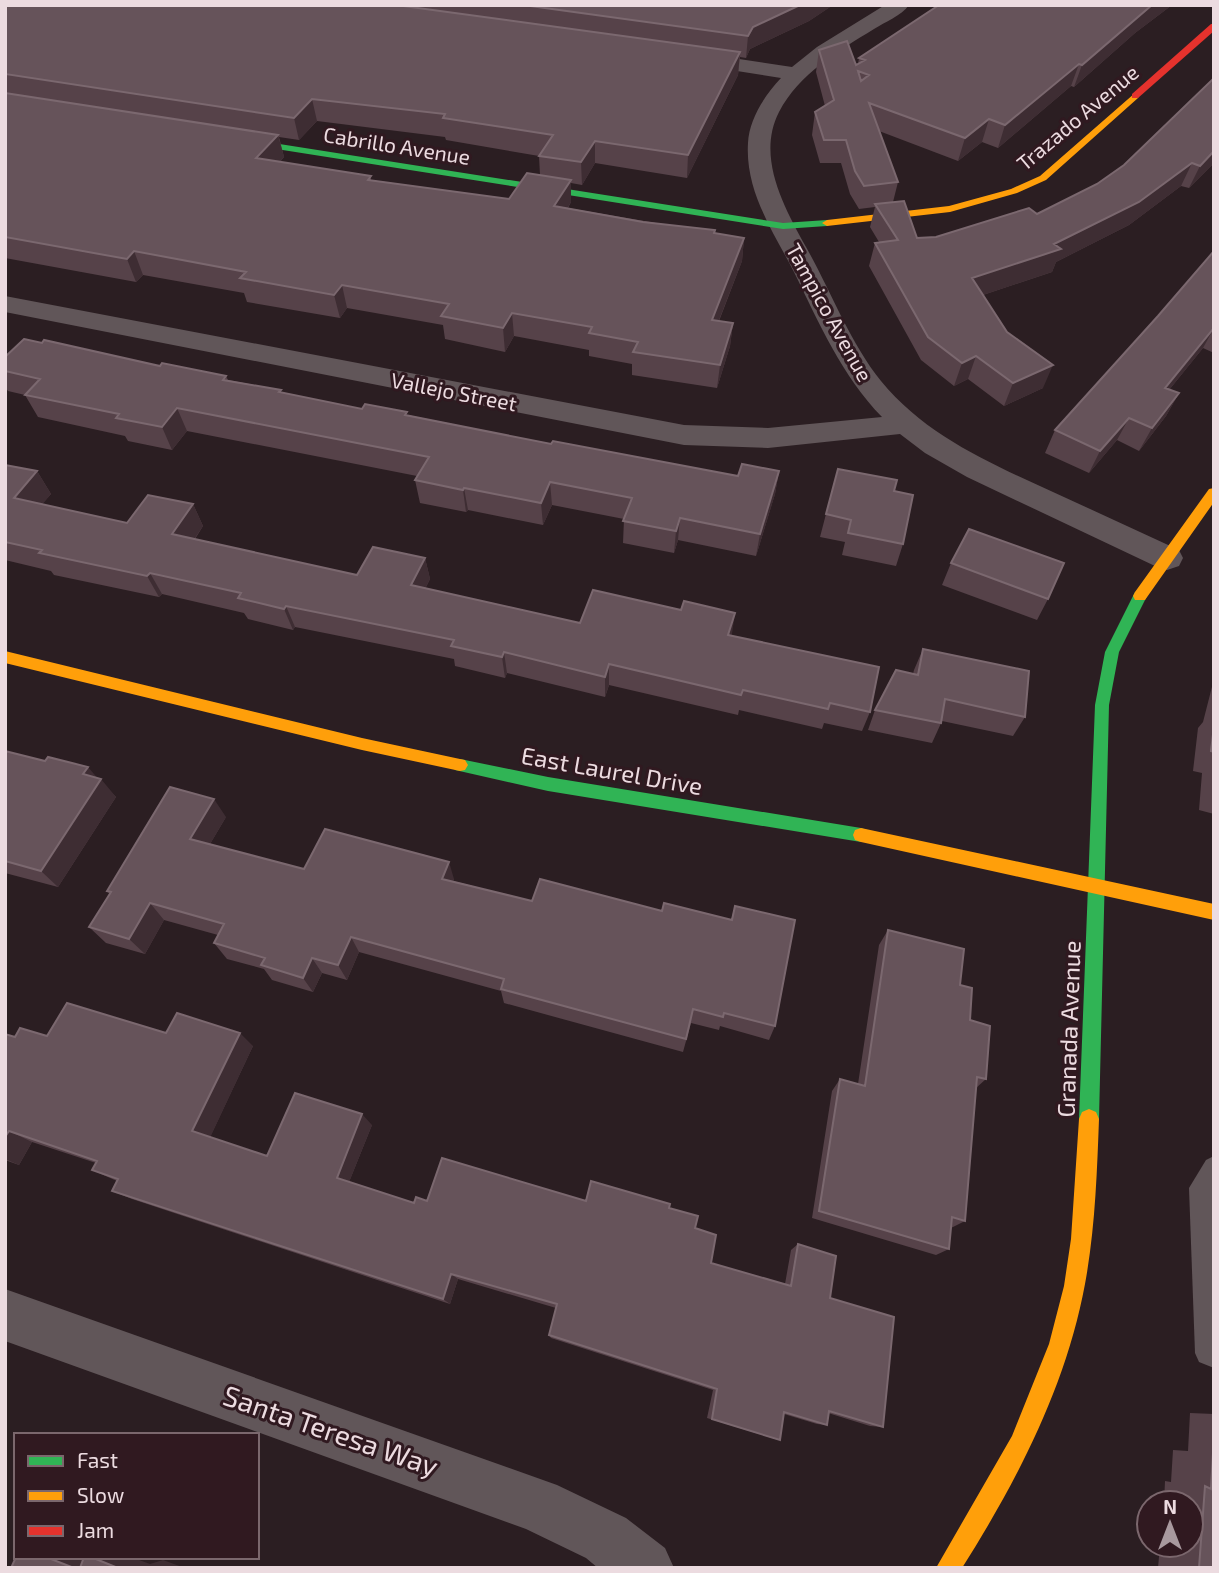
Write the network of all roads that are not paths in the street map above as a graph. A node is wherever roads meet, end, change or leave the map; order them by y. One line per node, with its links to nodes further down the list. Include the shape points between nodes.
1 (899, 5): 4 (street, Tampico Avenue)
2 (1214, 26): 6 (street, Trazado Avenue, via 1060,164 1025,188 957,207)
3 (660, 53): 4 (street)
4 (795, 74): 6 (street, Tampico Avenue, via 770,109 760,142 761,171)
5 (209, 136): 6 (street, Cabrillo Avenue)
6 (783, 226): 8 (street, Tampico Avenue, via 863,377)
7 (5, 304): 8 (street, Vallejo Street, via 684,435 786,439)
8 (905, 424): 10 (street, Tampico Avenue, via 965,464)
9 (1214, 492): 10 (street, Granada Avenue)
10 (1167, 558): 12 (street, Granada Avenue, via 1126,621 1102,695)
11 (5, 657): 12 (street, East Laurel Drive, via 548,785 844,831)
12 (1095, 884): 13 (street, East Laurel Drive); 18 (street, Granada Avenue, via 1087,1161 1070,1308 1055,1359 1018,1448)
13 (1214, 912)
14 (1214, 1168): 16 (lane, via 1201,1188 1208,1353)
15 (5, 1315): 17 (street, Santa Teresa Way, via 537,1505 606,1538)
16 (1214, 1355)
17 (645, 1568)
18 (948, 1568)

